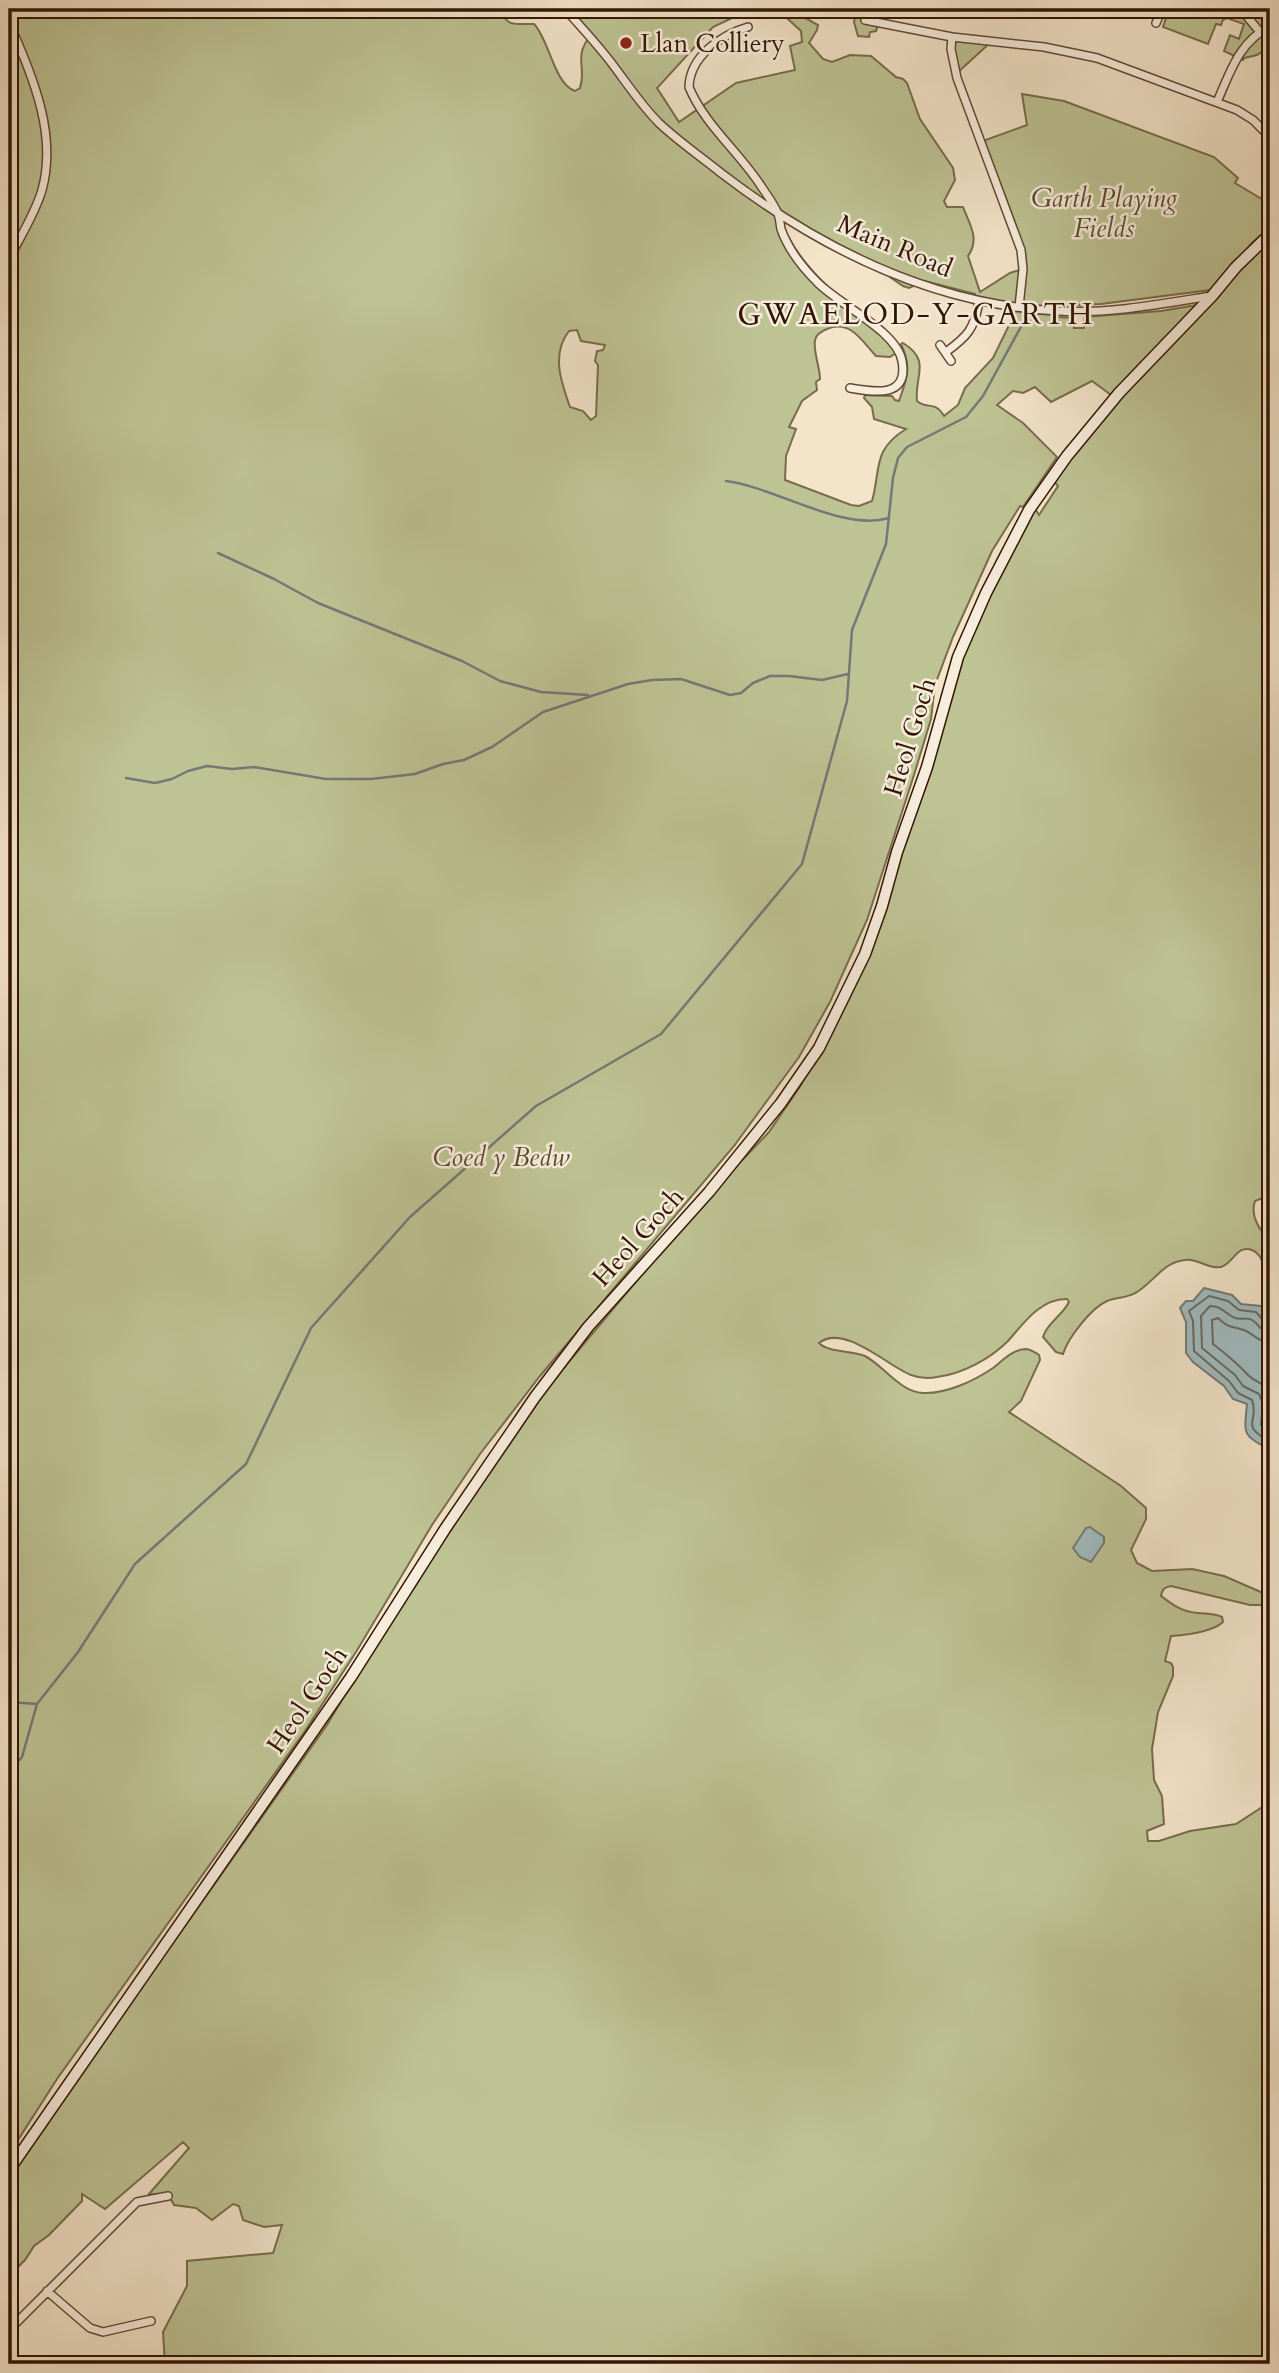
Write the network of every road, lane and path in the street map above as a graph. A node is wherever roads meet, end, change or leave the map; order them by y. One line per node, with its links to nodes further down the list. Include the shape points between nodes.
1 (565, 9): 13 (street, Main Road, via 668,132)
2 (1162, 9): 6 (street)
3 (1227, 9): 9 (street, via 1244,13)
4 (864, 20): 10 (street)
5 (9, 22): 15 (street, via 44,119 47,144 42,189)
6 (1156, 23)
7 (748, 27): 13 (street, via 718,40 694,67 689,87)
8 (1270, 27): 9 (street)
9 (1260, 32): 11 (street, via 1244,47)
10 (952, 37): 11 (street, via 1097,58); 18 (street, via 957,78 1021,250)
11 (1217, 102): 12 (street, via 1246,115)
12 (1270, 137)
13 (778, 214): 17 (street, Main Road, via 901,278); 20 (street, via 788,245 817,283 882,332 899,351 902,372 893,389)
14 (1270, 234): 16 (street)
15 (9, 259)
16 (1212, 296): 18 (street, Main Road, via 1079,312); 21 (street, Heol Goch, via 1084,434 1043,488 1005,555 958,657 865,954 819,1048 782,1103 588,1327 535,1397 351,1677)
17 (979, 302): 18 (street, Main Road); 19 (street, via 968,334 943,349)
18 (1018, 307)
19 (951, 361)
20 (850, 388)
21 (9, 2170)
22 (168, 2196): 23 (street, via 137,2202)
23 (47, 2291): 24 (street, via 90,2328 103,2332); 25 (street)
24 (151, 2321)
25 (9, 2330)

